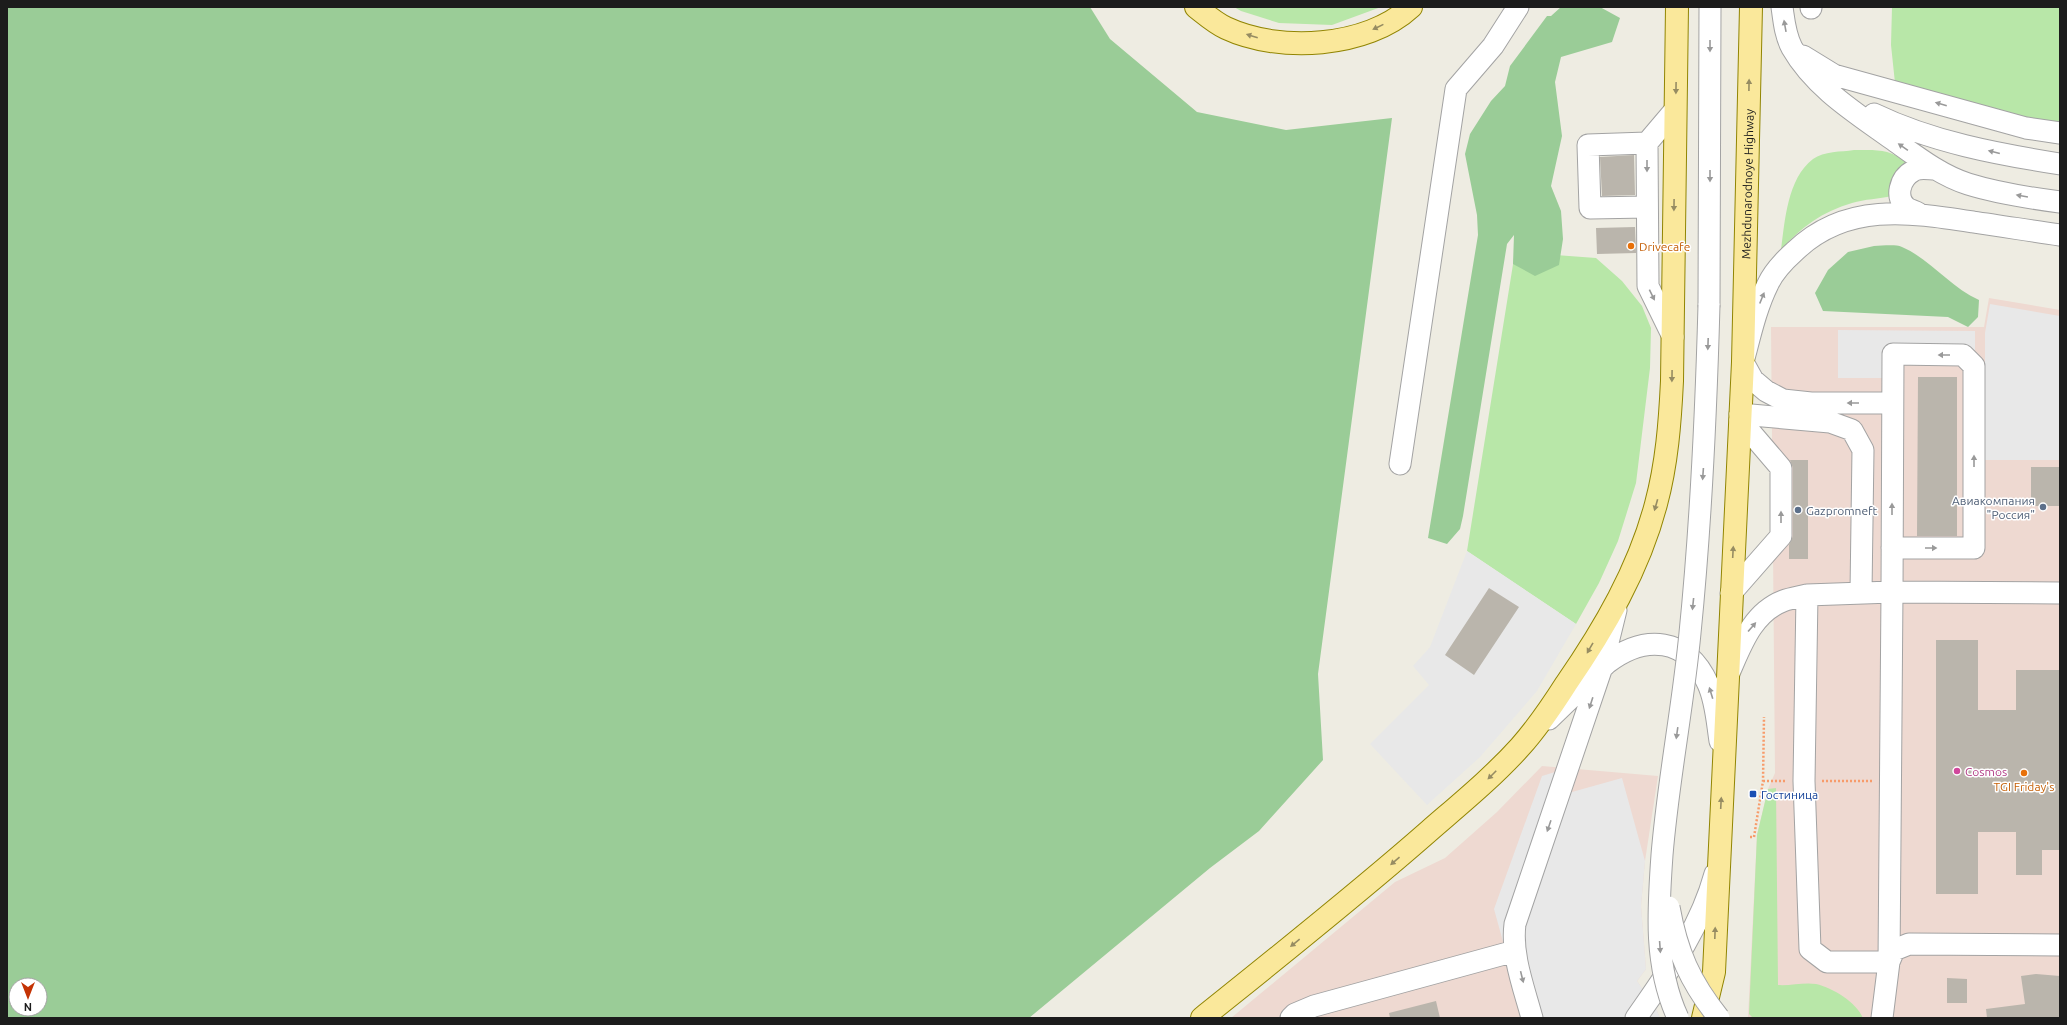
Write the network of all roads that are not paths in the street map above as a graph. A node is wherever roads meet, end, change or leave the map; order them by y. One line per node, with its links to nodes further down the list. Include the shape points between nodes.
1 (1196, 7): 2 (main road, one-way to 1, via 1401,16 1360,36 1309,44 1269,41 1226,28)
2 (1411, 7)
3 (1518, 7): 26 (street, via 1493,46 1456,89)
4 (1677, 7): 10 (main road, one-way to 10)
5 (1710, 7): 38 (street, one-way to 38, bridge, via 1709,305 1704,462 1689,643)
6 (1751, 7): 23 (main road, Mezhdunarodnoye Highway, one-way to 6)
7 (1782, 7): 8 (street, one-way to 7, via 1785,31)
8 (1795, 53): 9 (street, via 1811,76); 11 (street, one-way to 8, via 2026,128 1834,74); 13 (street, via 1830,80 1900,107 1990,132)
9 (1829, 92): 14 (street, one-way to 9, via 2009,156 1896,125); 15 (street, one-way to 9)
10 (1675, 110): 12 (street); 22 (main road, one-way to 22)
11 (2060, 133)
12 (1647, 144): 17 (street, one-way to 17); 17 (street, via 1588,145 1590,208)
13 (2060, 146)
14 (2060, 164)
15 (1935, 169): 16 (street, one-way to 15, via 2017,196 1967,184); 18 (street, via 1914,170 1899,190 1900,199 1907,208)
16 (2060, 202)
17 (1647, 207): 22 (street, one-way to 22, via 1648,286)
18 (1918, 213): 19 (street); 20 (street)
19 (1862, 217): 21 (street, via 1927,223); 23 (street, one-way to 19, via 1768,283 1784,261 1822,230 1840,222)
20 (2060, 235)
21 (2060, 244)
22 (1673, 337): 33 (main road, one-way to 33, via 1669,425 1664,467 1647,534)
23 (1743, 362): 24 (street, one-way to 23, via 1811,403 1784,400 1766,391 1753,380); 25 (main road, Mezhdunarodnoye Highway)
24 (1892, 403): 27 (street, one-way to 24); 27 (street, one-way to 24, via 1974,548 1974,366 1963,355 1892,354)
25 (1740, 417): 28 (street, via 1830,422 1852,430 1863,450); 30 (main road, Mezhdunarodnoye Highway, one-way to 25); 30 (street, one-way to 25, via 1781,536 1781,468)
26 (1400, 464)
27 (1892, 548): 29 (street)
28 (1861, 592): 29 (street); 32 (street)
29 (1892, 592): 31 (street); 42 (street)
30 (1731, 593): 35 (main road, Mezhdunarodnoye Highway)
31 (2060, 593)
32 (1807, 595): 35 (street, one-way to 32, via 1748,631 1764,614 1782,602); 42 (street, via 1804,781 1810,949 1827,962)
33 (1618, 598): 34 (street); 36 (main road, one-way to 36, via 1585,656 1549,710)
34 (1602, 667): 36 (street); 37 (street, one-way to 34, via 1708,684 1699,668 1687,655 1674,647 1646,644 1632,647); 41 (street, one-way to 41, via 1515,924)
35 (1729, 674): 37 (main road, Mezhdunarodnoye Highway)
36 (1520, 747): 45 (main road, one-way to 45, via 1485,782 1376,878)
37 (1724, 759): 39 (main road, Mezhdunarodnoye Highway, one-way to 37)
38 (1664, 838): 50 (street, one-way to 50, bridge, via 1659,901 1660,950 1664,980); 53 (street, bridge, via 1667,894 1674,936 1685,968 1702,997)
39 (1718, 864): 43 (main road, Mezhdunarodnoye Highway, one-way to 39); 44 (street, via 1700,918)
40 (2060, 945): 42 (street, via 1909,944 1894,950)
41 (1515, 951): 46 (street, via 1314,1006); 47 (street, one-way to 47)
42 (1889, 962): 54 (street)
43 (1714, 972): 51 (main road, Mezhdunarodnoye Highway); 52 (street)
44 (1667, 973): 48 (street); 49 (street, via 1660,994 1646,1014)
45 (1202, 1018)
46 (1291, 1018)
47 (1532, 1018)
48 (1636, 1018)
49 (1640, 1018)
50 (1678, 1018)
51 (1703, 1018)
52 (1707, 1018)
53 (1719, 1018)
54 (1882, 1018)

